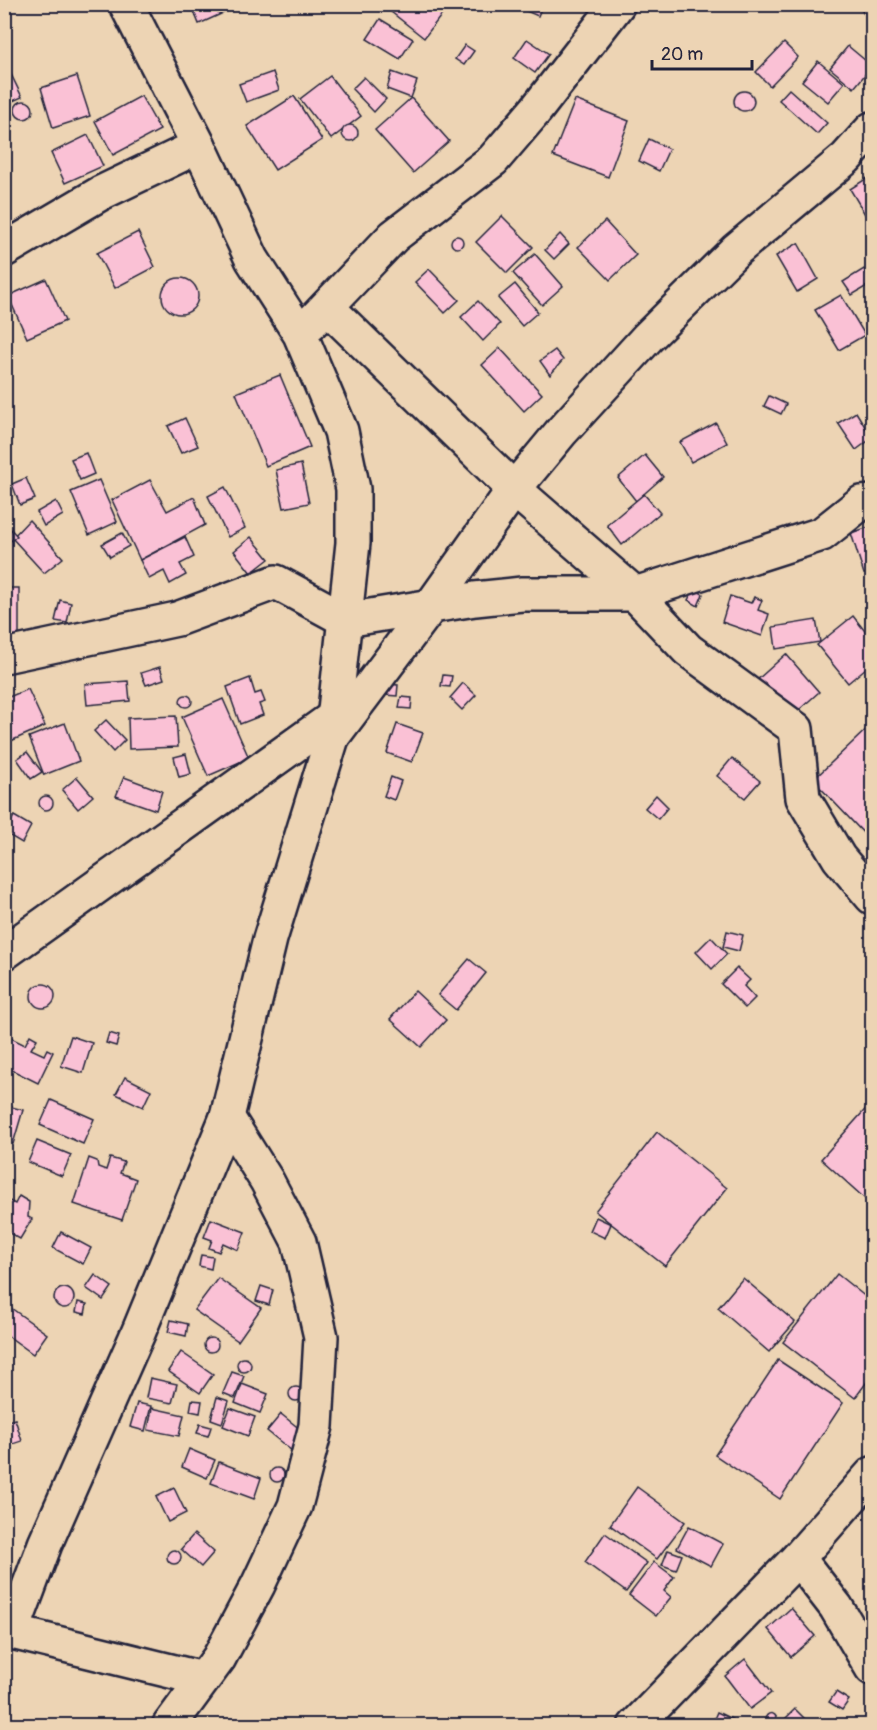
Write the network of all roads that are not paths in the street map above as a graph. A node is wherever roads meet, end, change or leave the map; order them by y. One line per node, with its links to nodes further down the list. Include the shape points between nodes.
1 (126, 4): 4 (street)
2 (618, 4): 6 (street, via 494,160 394,236)
3 (873, 129): 8 (street, via 846,158 736,250 648,337)
4 (199, 146): 5 (street, via 101,193); 7 (street, via 252,259)
5 (4, 250)
6 (327, 307): 7 (street); 8 (street)
7 (300, 334): 12 (street, via 341,431 353,489)
8 (514, 489): 10 (street); 11 (street)
9 (873, 502): 10 (street, via 861,503 822,534)
10 (635, 594): 11 (street, via 522,594); 15 (street, via 688,650 796,729 804,798 839,858)
11 (431, 606): 12 (street); 14 (street)
12 (346, 620): 13 (street, via 276,582 177,619); 14 (street)
13 (4, 656)
14 (333, 728): 16 (street); 17 (street, via 270,939)
15 (873, 897)
16 (4, 953)
17 (227, 1116): 20 (street); 22 (street, via 299,1242 321,1337 316,1426 296,1506 219,1658)
18 (873, 1474): 19 (street)
19 (798, 1558): 21 (street, via 836,1607); 24 (street)
20 (7, 1636): 22 (street)
21 (873, 1668)
22 (203, 1679): 23 (street)
23 (169, 1725)
24 (635, 1725)

